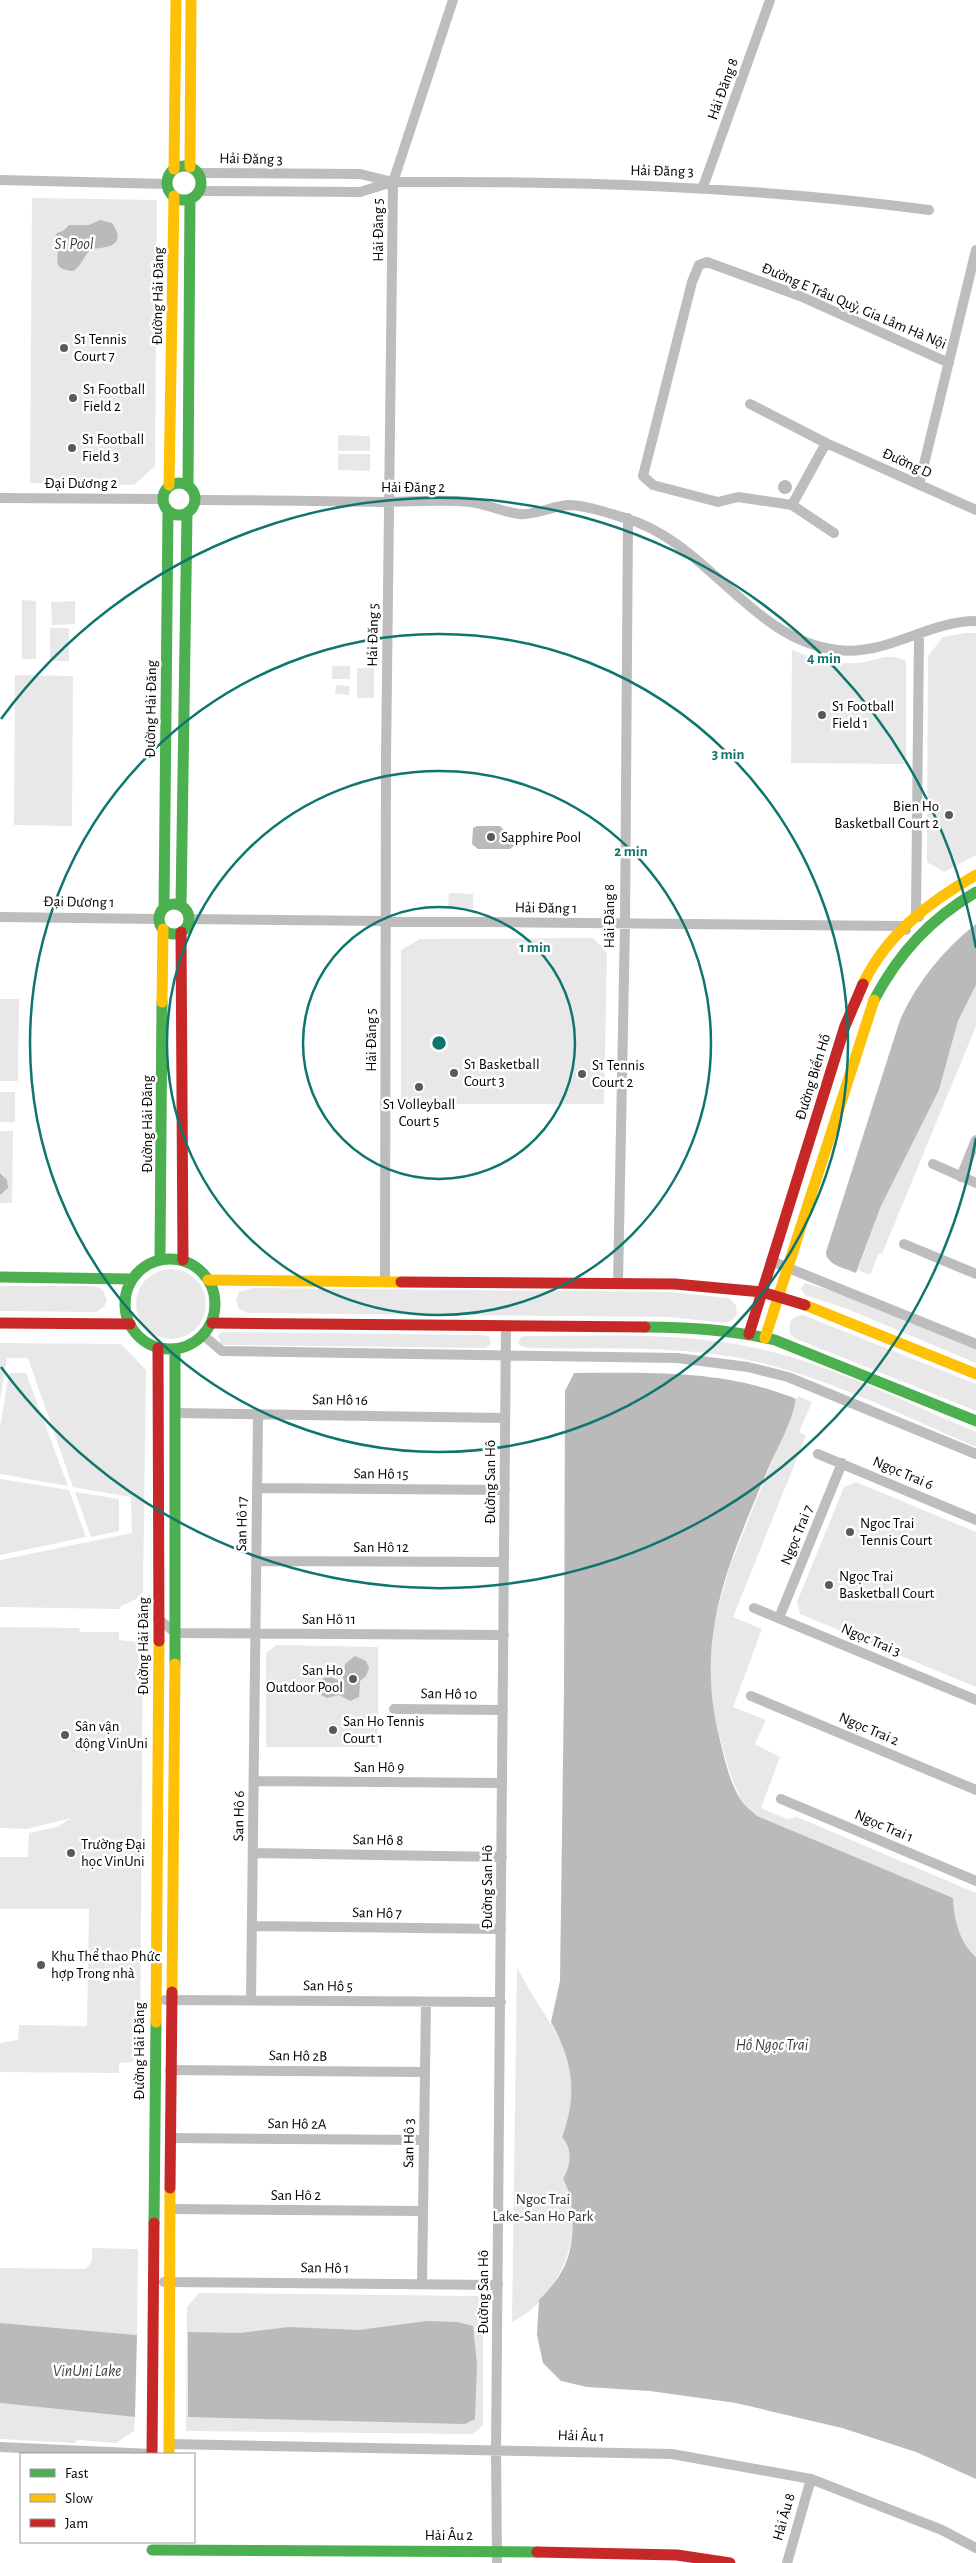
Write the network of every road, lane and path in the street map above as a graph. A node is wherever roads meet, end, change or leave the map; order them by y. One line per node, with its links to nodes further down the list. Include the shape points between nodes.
1 (176, 0): 5 (street)
2 (191, 0): 6 (street)
3 (453, 0): 8 (street, Hải Đăng 5)
4 (770, 0): 10 (street, Hải Đăng 8)
5 (174, 169): 6 (street, via 181,166); 9 (street)
6 (194, 170): 8 (street, Hải Đăng 3, via 360,174); 11 (street, via 201,181)
7 (0, 180): 9 (street)
8 (393, 182): 10 (street, Hải Đăng 3); 11 (street, Hải Đăng 3, via 360,192); 24 (street, Hải Đăng 5)
9 (167, 184): 12 (street)
10 (703, 187): 13 (street, Hải Đăng 3, via 833,197)
11 (195, 195): 12 (street, via 179,199); 20 (street, Đường Hải Đăng)
12 (174, 196): 18 (street, Đường Hải Đăng)
13 (929, 210)
14 (976, 250): 15 (street, Đường E Trâu Quỳ, Gia Lâm Hà Nội)
15 (949, 363): 19 (street, Đường E Trâu Quỳ, Gia Lâm Hà Nội); 25 (street, Đường E Trâu Quỳ, Gia Lâm Hà Nội, via 800,296 707,262 699,265 643,476 653,484 718,502 738,498)
16 (750, 404): 17 (street, Đường D)
17 (826, 443): 19 (street, Đường D); 25 (street)
18 (169, 485): 20 (street, via 179,482); 22 (street)
19 (919, 485): 26 (street, Đường D)
20 (188, 486): 23 (street)
21 (0, 498): 22 (street, Đại Dương 2)
22 (162, 499): 27 (street)
23 (195, 500): 24 (street, Hải Đăng 2); 28 (street)
24 (390, 502): 29 (street, Hải Đăng 2, via 470,502 528,514 569,505); 40 (street, Hải Đăng 5)
25 (792, 505): 30 (street)
26 (976, 510)
27 (168, 511): 28 (street, via 180,515); 38 (street, Đường Hải Đăng)
28 (187, 512): 35 (street)
29 (628, 518): 32 (street, Hải Đăng 2, via 692,554 771,622 804,642 827,649 856,651 876,649); 41 (street, Hải Đăng 8)
30 (834, 533)
31 (976, 621): 32 (street, Hải Đăng 2, via 948,625)
32 (919, 635): 36 (street)
33 (976, 875): 36 (street, Đường Biển Hồ)
34 (976, 892): 43 (street)
35 (181, 906): 38 (street, via 170,904); 39 (street)
36 (916, 913): 42 (street, Đường Biển Hồ); 43 (street)
37 (0, 917): 38 (street, Đại Dương 1)
38 (162, 919): 44 (street, via 170,934); 51 (street, Đường Hải Đăng)
39 (189, 919): 40 (street, Hải Đăng 1); 44 (street, via 188,926)
40 (387, 921): 41 (street, Hải Đăng 1); 59 (street, Hải Đăng 5)
41 (625, 924): 42 (street, Hải Đăng 1); 60 (street, Hải Đăng 8)
42 (902, 926): 45 (street); 53 (street, Đường Biển Hồ, via 881,954 851,1009)
43 (925, 926): 45 (street)
44 (181, 932): 52 (street)
45 (913, 938): 54 (street, via 894,964 867,1015)
46 (976, 1140): 48 (street)
47 (933, 1164): 48 (street)
48 (961, 1177): 49 (street)
49 (976, 1183)
50 (904, 1244): 55 (street)
51 (160, 1259): 52 (street); 57 (street, via 148,1264)
52 (183, 1260): 58 (street, via 194,1265)
53 (771, 1262): 54 (street); 61 (street, Đường Biển Hồ)
54 (787, 1267): 62 (street); 70 (street)
55 (976, 1274)
56 (0, 1276): 57 (street)
57 (131, 1279): 65 (street, via 125,1310)
58 (208, 1280): 59 (street); 64 (street, via 216,1305)
59 (386, 1281): 60 (street)
60 (618, 1283): 61 (street, via 675,1284)
61 (762, 1292): 62 (street); 67 (street, Đường Biển Hồ)
62 (778, 1295): 69 (street); 74 (street)
63 (0, 1323): 65 (street)
64 (212, 1323): 66 (street); 68 (street)
65 (130, 1324): 71 (street, via 142,1339)
66 (506, 1326): 67 (street, via 683,1327); 73 (street, Đường San Hô)
67 (749, 1334): 69 (street)
68 (203, 1335): 72 (street, via 195,1343); 73 (street, via 222,1351)
69 (766, 1338): 78 (street)
70 (976, 1344)
71 (158, 1348): 72 (street); 90 (street, Đường Hải Đăng)
72 (175, 1349): 75 (street, Đường Hải Đăng)
73 (506, 1354): 77 (street, Đường San Hô); 80 (street, via 677,1358 748,1367 813,1386)
74 (976, 1374)
75 (175, 1413): 76 (street, San Hô 16); 88 (street, Đường Hải Đăng)
76 (258, 1414): 77 (street, San Hô 16); 82 (street, San Hô 17)
77 (505, 1418): 83 (street, Đường San Hô)
78 (976, 1421)
79 (818, 1454): 81 (street, Ngọc Trai 6)
80 (976, 1454)
81 (842, 1464): 84 (street, Ngọc Trai 6); 89 (street, Ngọc Trai 7)
82 (258, 1488): 83 (street, San Hô 15); 85 (street, San Hô 17)
83 (505, 1490): 86 (street, Đường San Hô)
84 (976, 1520)
85 (257, 1561): 86 (street, San Hô 12); 92 (street, San Hô 17)
86 (504, 1562): 93 (street, Đường San Hô)
87 (754, 1608): 89 (street, Ngọc Trai 3)
88 (176, 1614): 90 (street); 91 (street, Đường Hải Đăng)
89 (779, 1618): 95 (street, Ngọc Trai 3)
90 (158, 1619): 91 (street); 107 (street, Đường Hải Đăng)
91 (176, 1633): 92 (street, San Hô 11); 108 (street, Đường Hải Đăng)
92 (255, 1634): 93 (street, San Hô 11); 98 (street, San Hô 6)
93 (504, 1636): 97 (street, Đường San Hô)
94 (751, 1696): 100 (street, Ngọc Trai 2)
95 (976, 1700)
96 (394, 1709): 97 (street, San Hô 10)
97 (503, 1710): 99 (street, Đường San Hô)
98 (255, 1782): 99 (street, San Hô 9); 102 (street, San Hô 6)
99 (502, 1783): 103 (street, Đường San Hô)
100 (976, 1790)
101 (781, 1799): 104 (street, Ngọc Trai 1)
102 (254, 1853): 103 (street, San Hô 8); 105 (street, San Hô 6)
103 (502, 1857): 106 (street, Đường San Hô)
104 (976, 1881)
105 (252, 1926): 106 (street, San Hô 7); 109 (street, San Hô 6)
106 (501, 1929): 111 (street, Đường San Hô)
107 (154, 2000): 108 (street, San Hô 5); 118 (street, Đường Hải Đăng)
108 (171, 2000): 109 (street, San Hô 5); 112 (street, Đường Hải Đăng)
109 (251, 2000): 110 (street, San Hô 5)
110 (426, 2002): 111 (street, San Hô 5); 113 (street, San Hô 3)
111 (501, 2002): 121 (street, Đường San Hô)
112 (170, 2070): 113 (street, San Hô 2B); 114 (street, Đường Hải Đăng)
113 (424, 2072): 115 (street, San Hô 3)
114 (170, 2138): 115 (street, San Hô 2A); 116 (street, Đường Hải Đăng)
115 (424, 2140): 117 (street, San Hô 3)
116 (170, 2209): 117 (street, San Hô 2); 119 (street, Đường Hải Đăng)
117 (422, 2211): 120 (street, San Hô 3)
118 (153, 2282): 119 (street, San Hô 1); 126 (street, Đường Hải Đăng)
119 (169, 2282): 120 (street, San Hô 1); 123 (street, Đường Hải Đăng)
120 (422, 2284): 121 (street, San Hô 1)
121 (498, 2285): 124 (street, Đường San Hô)
122 (0, 2447): 125 (street)
123 (169, 2449): 124 (street, Hải Âu 1)
124 (496, 2449): 127 (street, Hải Âu 1, via 672,2454); 131 (street, Đường San Hô)
125 (130, 2453)
126 (152, 2453)
127 (810, 2479): 130 (street, Hải Âu 1, via 942,2530); 136 (street, Hải Âu 8)
128 (152, 2546): 129 (street, Hải Âu 2); 132 (street)
129 (167, 2546): 131 (street, Hải Âu 2); 133 (street)
130 (976, 2548)
131 (497, 2550): 134 (street, Đường San Hô); 135 (street, Hải Âu 2, via 677,2555)
132 (152, 2563)
133 (167, 2563)
134 (497, 2563)
135 (730, 2563)
136 (787, 2563)

